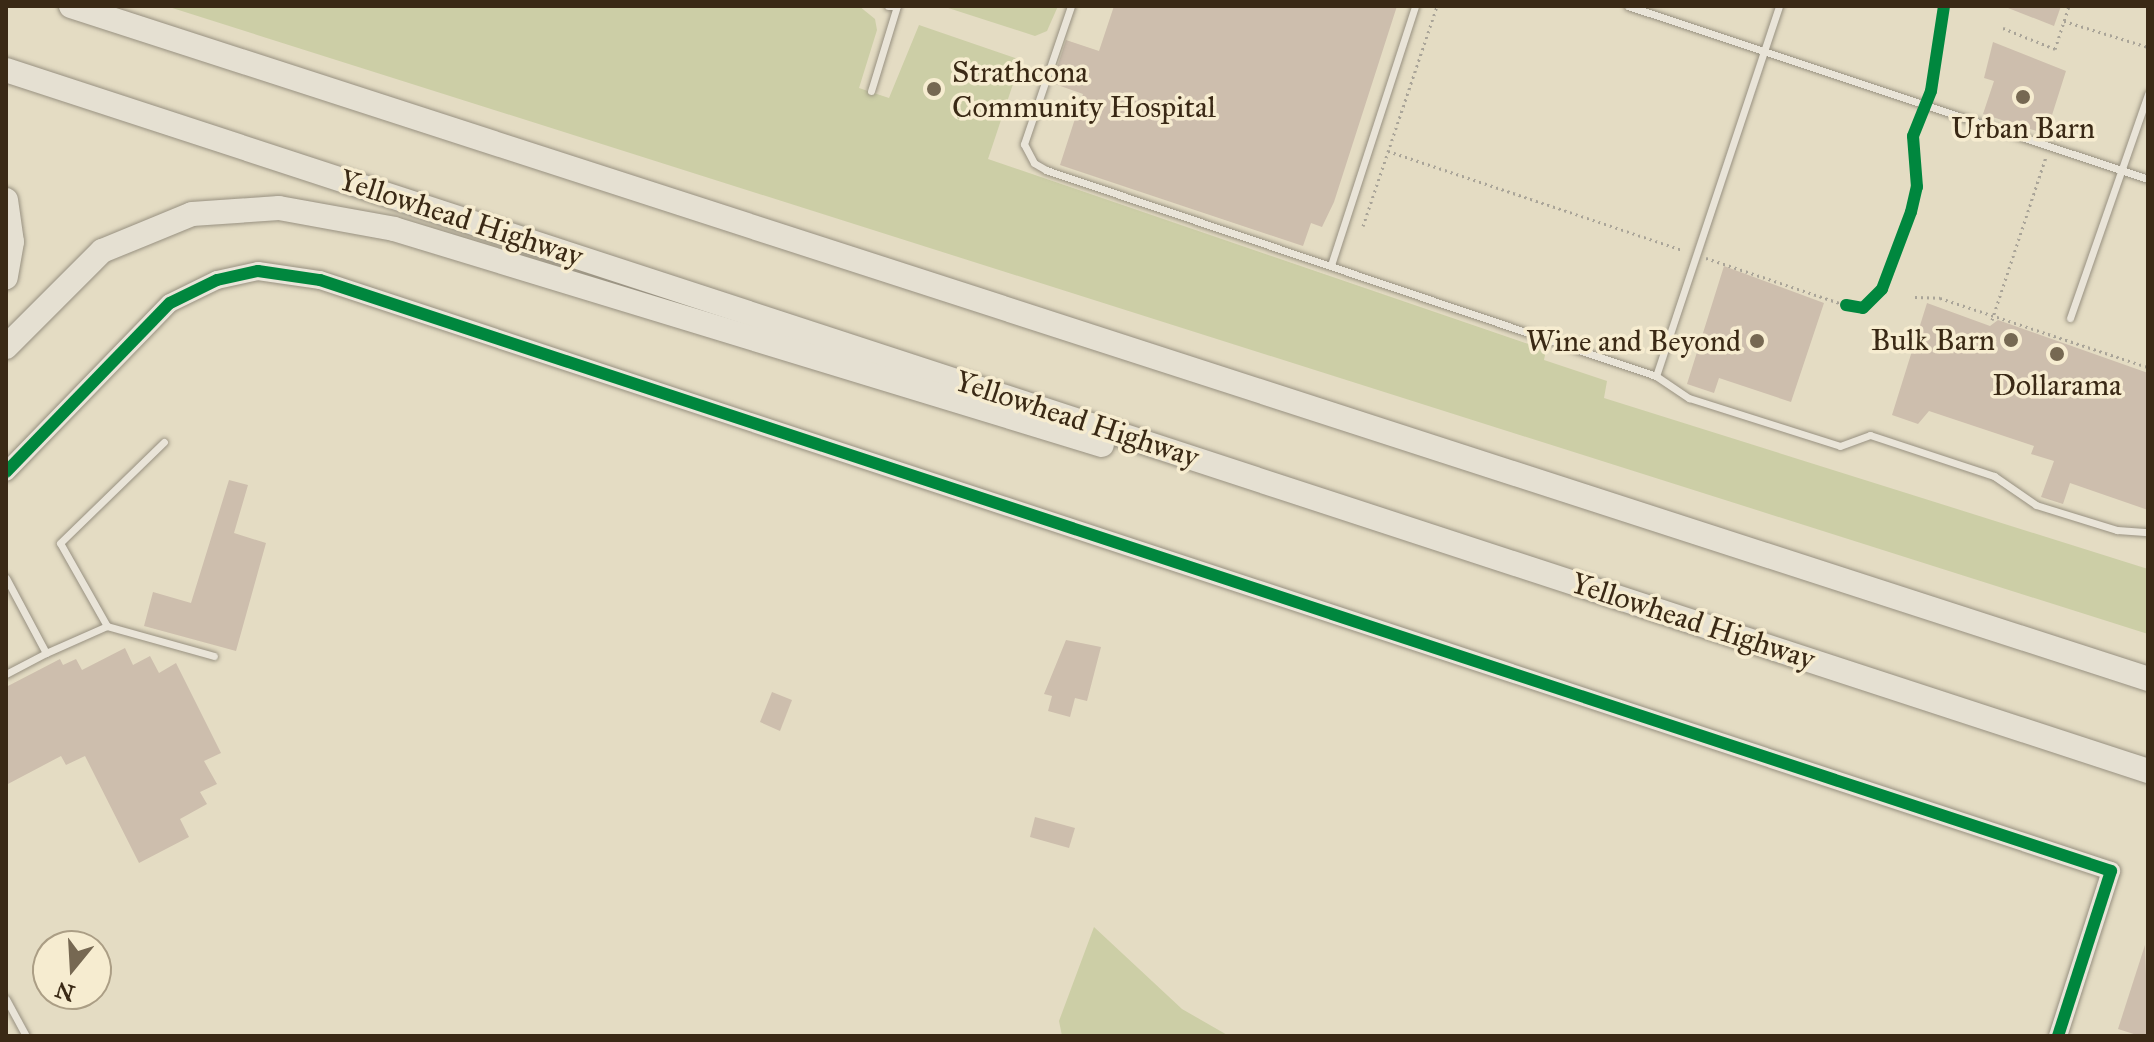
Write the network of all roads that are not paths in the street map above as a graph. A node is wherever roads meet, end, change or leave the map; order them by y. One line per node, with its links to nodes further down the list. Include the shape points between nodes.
1 (71, 6): 28 (highway)
2 (1071, 6): 14 (lane, via 1024,144 1034,163)
3 (1415, 6): 14 (lane)
4 (1628, 6): 7 (lane)
5 (1779, 6): 7 (lane)
6 (894, 7): 9 (lane)
7 (1764, 51): 11 (lane); 18 (lane)
8 (6, 70): 21 (highway, Yellowhead Highway)
9 (871, 91)
10 (2148, 94): 11 (lane)
11 (2118, 169): 12 (lane); 16 (lane)
12 (2148, 179)
13 (6, 200): 15 (highway, via 12,242)
14 (1331, 265): 18 (lane)
15 (6, 277)
16 (2070, 318)
17 (6, 347): 21 (highway, via 102,251 131,237 192,214 292,210 394,229 1112,448)
18 (1656, 376): 22 (lane, via 1689,398 1840,446 1870,435 1994,476 2036,505 2117,530)
19 (164, 442): 24 (lane, via 60,543)
20 (6, 472): 32 (street, via 170,303 217,280 289,272 2111,871)
21 (1271, 483): 29 (highway, Yellowhead Highway)
22 (2148, 532)
23 (6, 580): 25 (lane)
24 (107, 626): 25 (lane); 26 (lane)
25 (46, 653): 27 (lane)
26 (214, 656)
27 (6, 674)
28 (2148, 679)
29 (2148, 771)
30 (6, 999): 31 (lane)
31 (26, 1036)
32 (2058, 1036)

